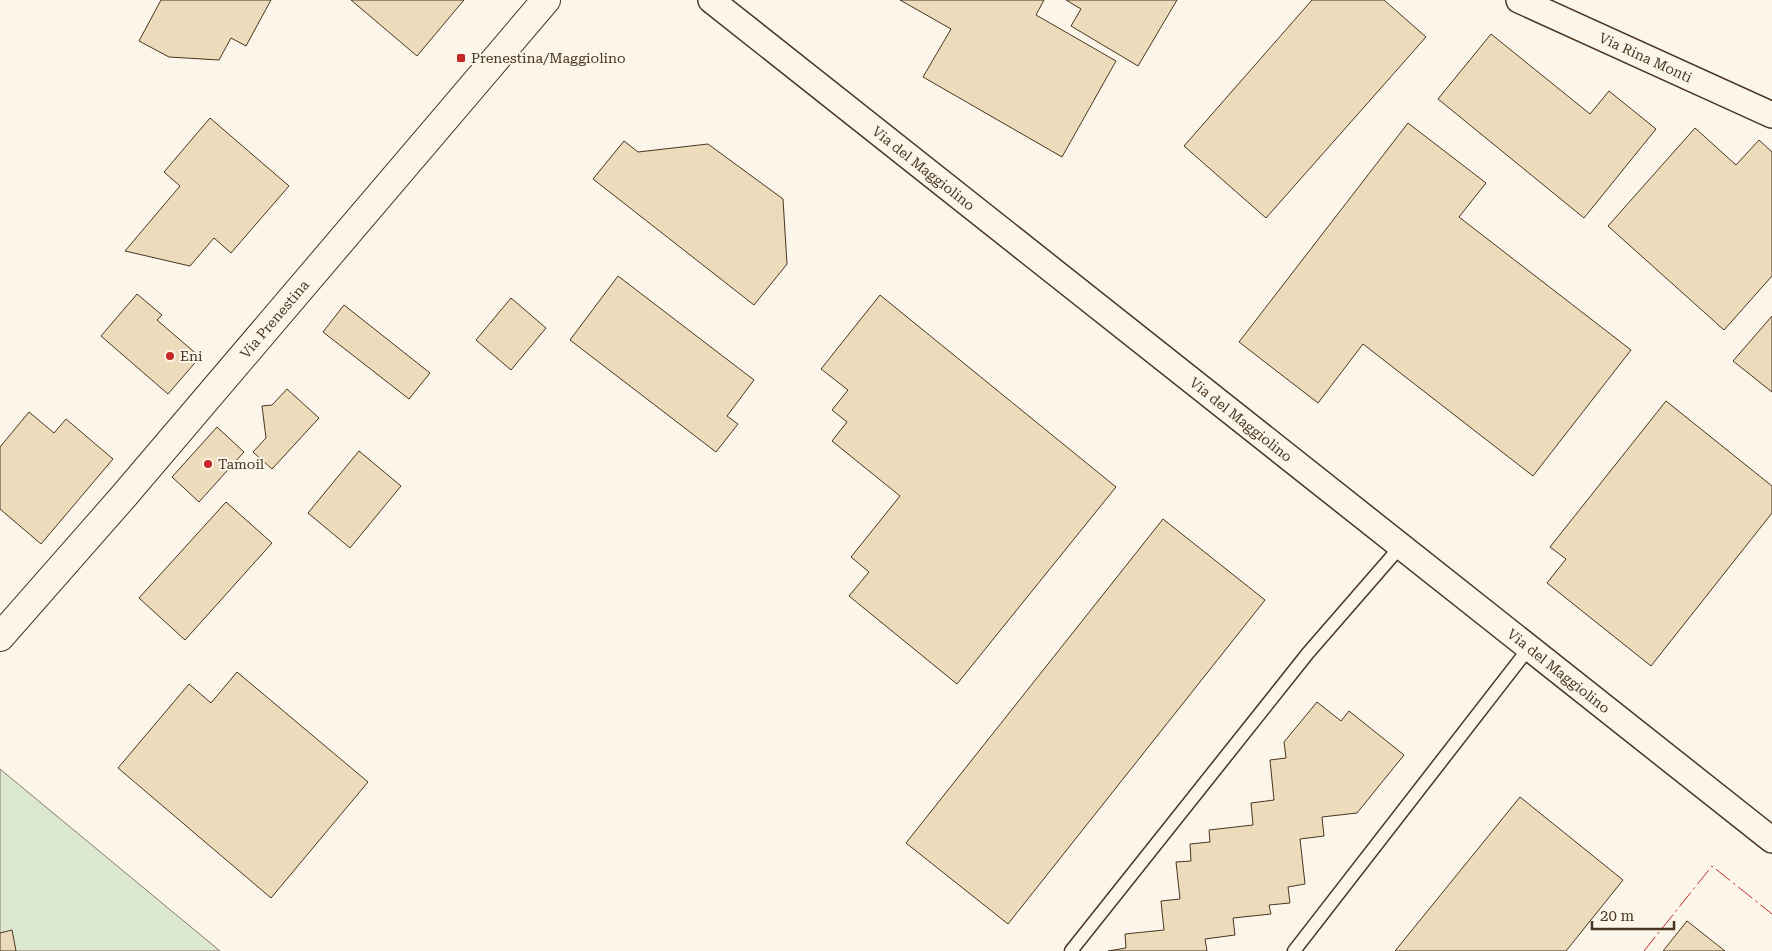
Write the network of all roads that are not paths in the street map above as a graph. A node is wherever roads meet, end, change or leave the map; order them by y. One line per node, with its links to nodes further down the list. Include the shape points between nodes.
1 (546, 0): 6 (main road, Via Prenestina, via 124,497)
2 (711, 0): 5 (street, Via del Maggiolino)
3 (1519, 0): 4 (street, Via Rina Monti)
4 (1772, 115)
5 (1401, 546): 7 (street, Via del Maggiolino); 9 (lane, via 1308,653)
6 (0, 637)
7 (1529, 648): 8 (street, Via del Maggiolino); 10 (lane)
8 (1772, 840)
9 (1071, 951)
10 (1294, 951)

